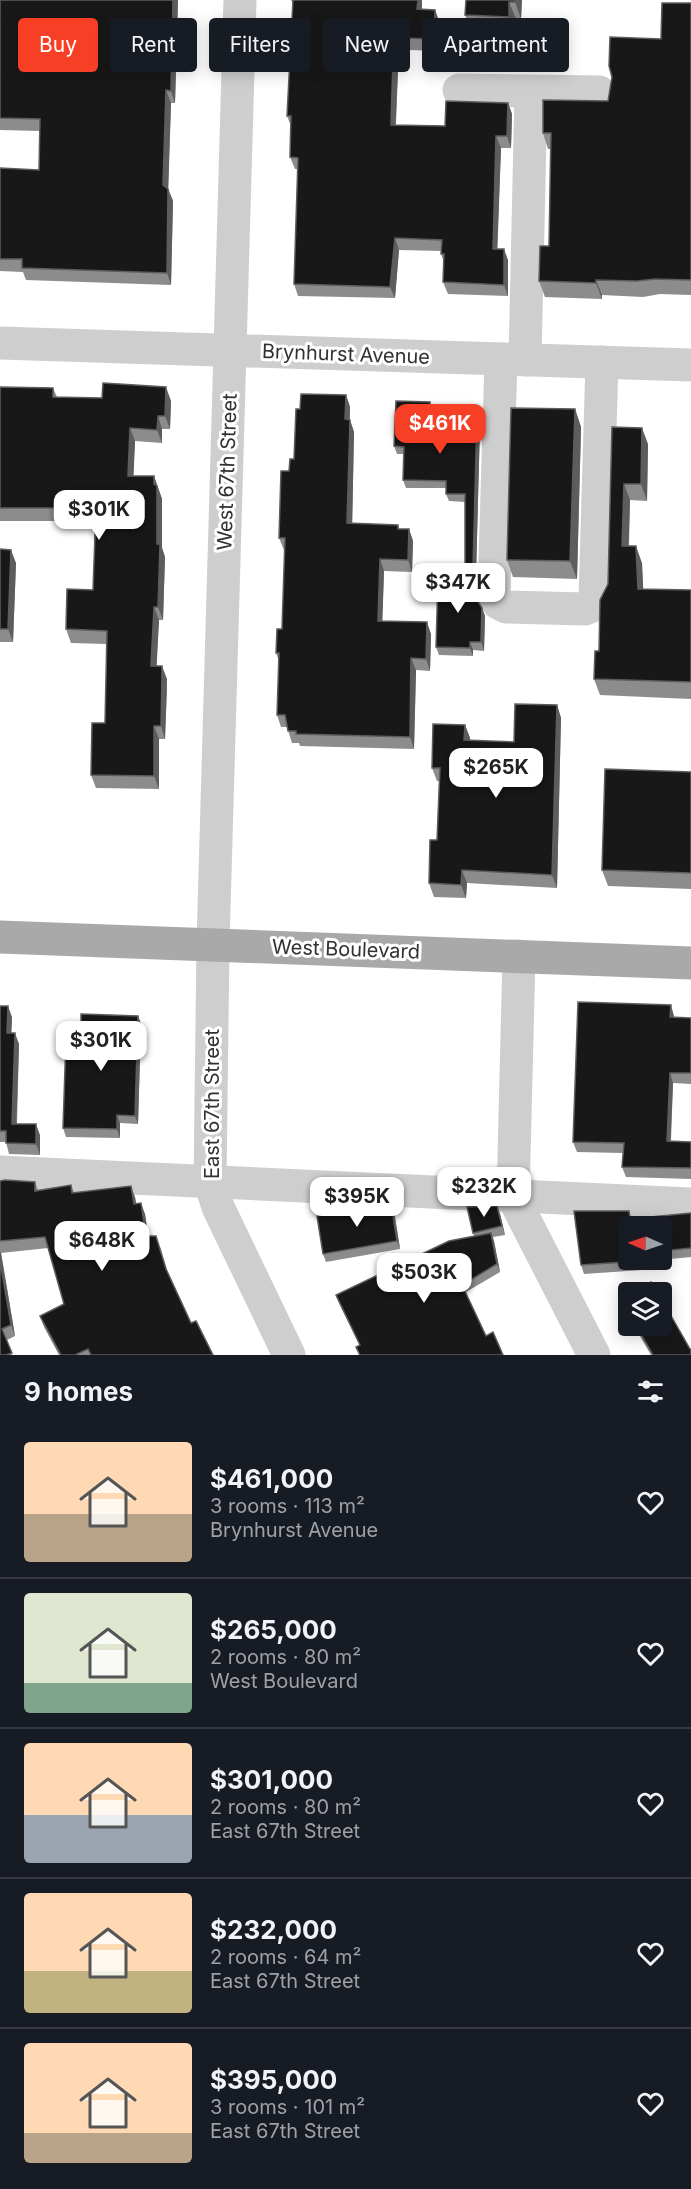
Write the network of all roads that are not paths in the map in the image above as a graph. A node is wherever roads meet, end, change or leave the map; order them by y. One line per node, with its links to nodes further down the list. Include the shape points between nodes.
1 (240, 0): 6 (street, West 67th Street)
2 (459, 90): 3 (street)
3 (531, 92): 4 (street); 7 (street)
4 (600, 92)
5 (0, 343): 6 (street, Brynhurst Avenue)
6 (230, 350): 7 (street, Brynhurst Avenue); 11 (street, West 67th Street)
7 (513, 359): 8 (street, Brynhurst Avenue); 8 (street, via 494,596 506,607 585,609 595,600)
8 (602, 362): 9 (street, Brynhurst Avenue)
9 (691, 365)
10 (0, 937): 11 (main road, West Boulevard)
11 (213, 944): 12 (main road, West Boulevard); 15 (street, East 67th Street)
12 (519, 956): 13 (main road, West Boulevard); 16 (street)
13 (691, 963)
14 (0, 1172): 15 (street)
15 (210, 1182): 16 (street); 18 (street, East 67th Street, via 218,1207)
16 (513, 1197): 17 (street); 19 (street)
17 (691, 1204)
18 (289, 1355)
19 (594, 1355)

